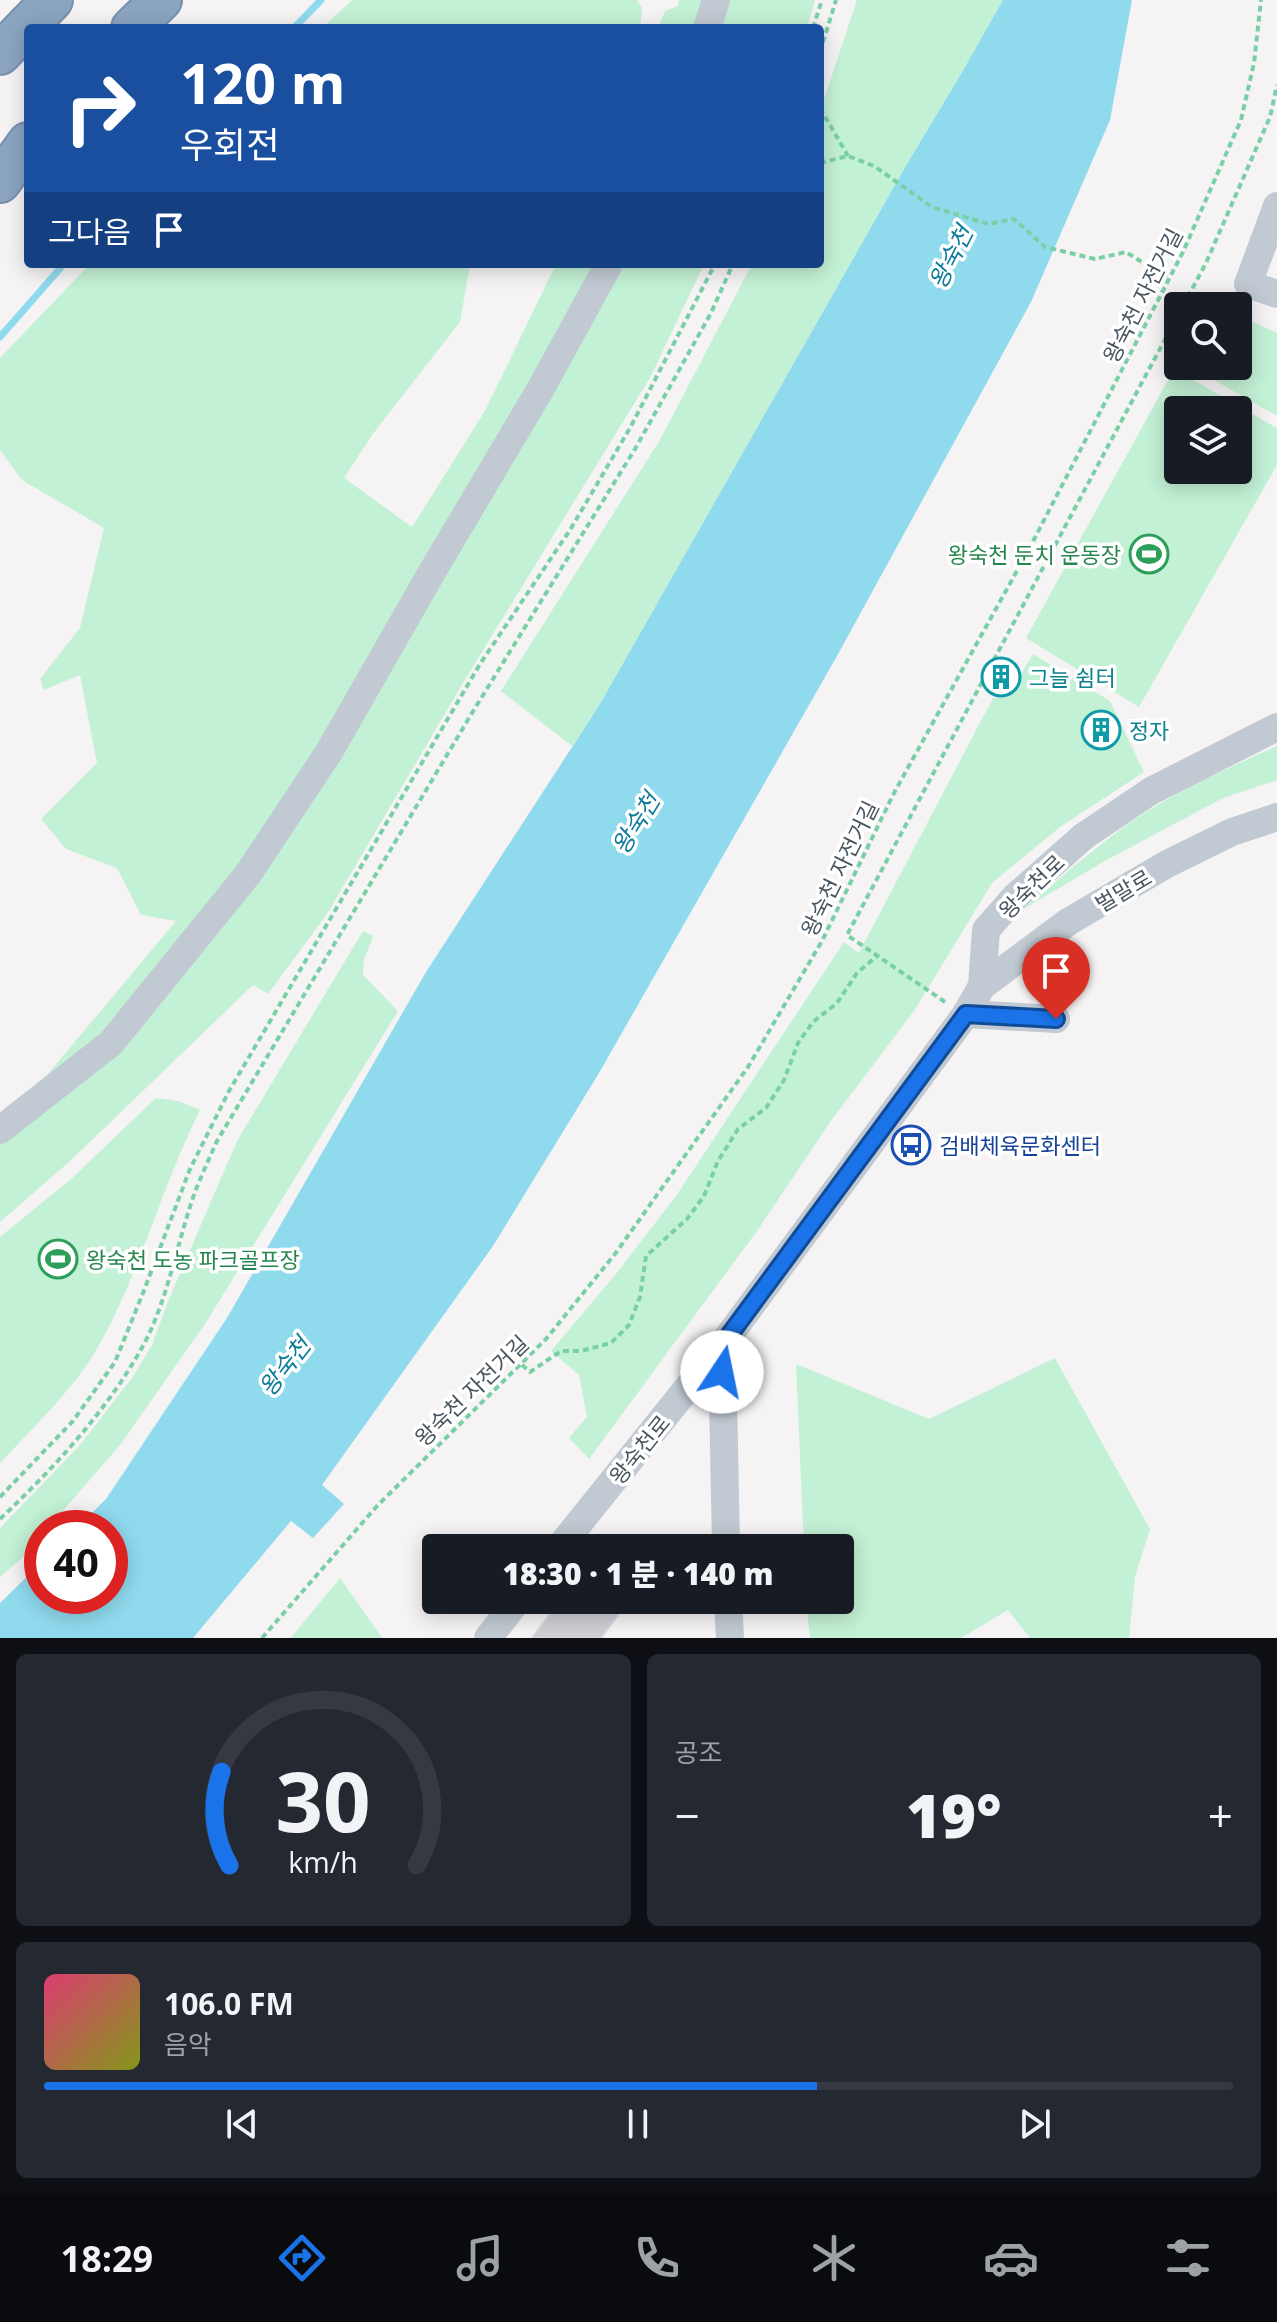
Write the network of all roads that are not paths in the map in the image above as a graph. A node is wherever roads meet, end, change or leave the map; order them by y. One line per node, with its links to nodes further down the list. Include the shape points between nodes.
1 (52, 0): 4 (highway)
2 (161, 0): 5 (highway)
3 (716, 0): 6 (street)
4 (29, 24)
5 (136, 24)
6 (708, 24)
7 (24, 29): 8 (highway)
8 (0, 54)
9 (24, 126): 10 (highway)
10 (0, 147)
11 (24, 149): 12 (highway)
12 (0, 182)
13 (1277, 206): 15 (street, via 1248,284)
14 (607, 268): 21 (street, via 329,752 248,874 111,1043)
15 (1277, 294)
16 (1277, 727): 18 (street, 왕숙천로, via 1151,791 1084,836 986,930)
17 (1277, 817): 18 (street, 벌말로, via 1167,864 1068,922)
18 (982, 986): 19 (street, 왕숙천로)
19 (966, 1014): 20 (street); 22 (street, 왕숙천로)
20 (1056, 1019)
21 (0, 1130)
22 (722, 1345): 23 (street, 왕숙천로); 24 (street)
23 (570, 1534)
24 (726, 1534)
25 (507, 1614): 27 (street)
26 (729, 1614): 28 (street)
27 (488, 1638)
28 (730, 1638)

